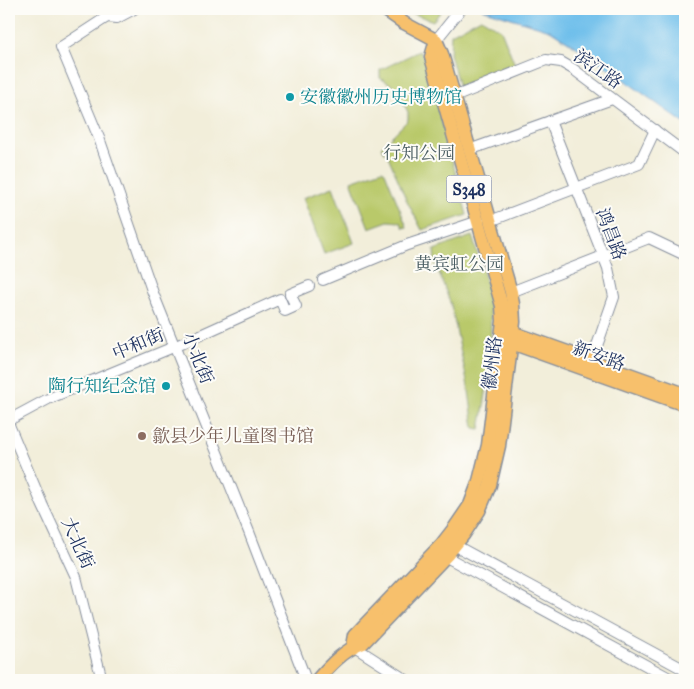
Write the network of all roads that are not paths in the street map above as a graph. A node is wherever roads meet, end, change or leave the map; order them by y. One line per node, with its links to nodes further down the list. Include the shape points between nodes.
1 (134, 9): 4 (street, via 117,18)
2 (384, 9): 5 (main road)
3 (461, 9): 5 (street)
4 (104, 13): 20 (street, 小北街, via 61,47 99,138 153,293)
5 (436, 40): 6 (main road, 徽州路 / S348); 13 (main road, 徽州路 / S348, via 431,57)
6 (454, 97): 7 (street, 滨江路, via 551,60 561,62); 10 (main road, 徽州路 / S348)
7 (612, 99): 8 (street); 9 (street, 滨江路)
8 (550, 121): 10 (street); 12 (street, 鸿昌路)
9 (655, 130): 11 (street, 滨江路); 12 (street, via 638,164)
10 (469, 150): 13 (main road, 徽州路 / S348)
11 (685, 153)
12 (576, 188): 13 (street); 15 (street, 鸿昌路)
13 (484, 221): 16 (street, via 407,245); 18 (main road, 徽州路 / S348); 19 (main road, 徽州路 / S348)
14 (685, 255): 15 (street, via 649,238)
15 (602, 256): 18 (street); 21 (street, 鸿昌路, via 614,297)
16 (323, 280)
17 (309, 286): 20 (street, 中和街, via 290,294 296,306 285,310 280,299)
18 (510, 292): 19 (main road, 徽州路 / S348, via 514,313)
19 (507, 336): 21 (main road, 新安路); 23 (main road, 新安路); 26 (main road, 徽州路, via 501,434 494,471 479,511)
20 (176, 346): 24 (street, 中和街, via 48,399); 31 (street, 小北街)
21 (592, 360): 22 (main road, 新安路)
22 (685, 394)
23 (685, 405)
24 (9, 420)
25 (9, 425): 30 (street, 大北街, via 76,577)
26 (451, 542): 27 (main road, 徽州路); 29 (street)
27 (441, 554): 28 (main road, 徽州路, via 363,643); 34 (street)
28 (353, 646): 32 (main road, 徽州路); 33 (street)
29 (685, 670)
30 (102, 680)
31 (306, 680)
32 (317, 680)
33 (406, 680)
34 (673, 680)

